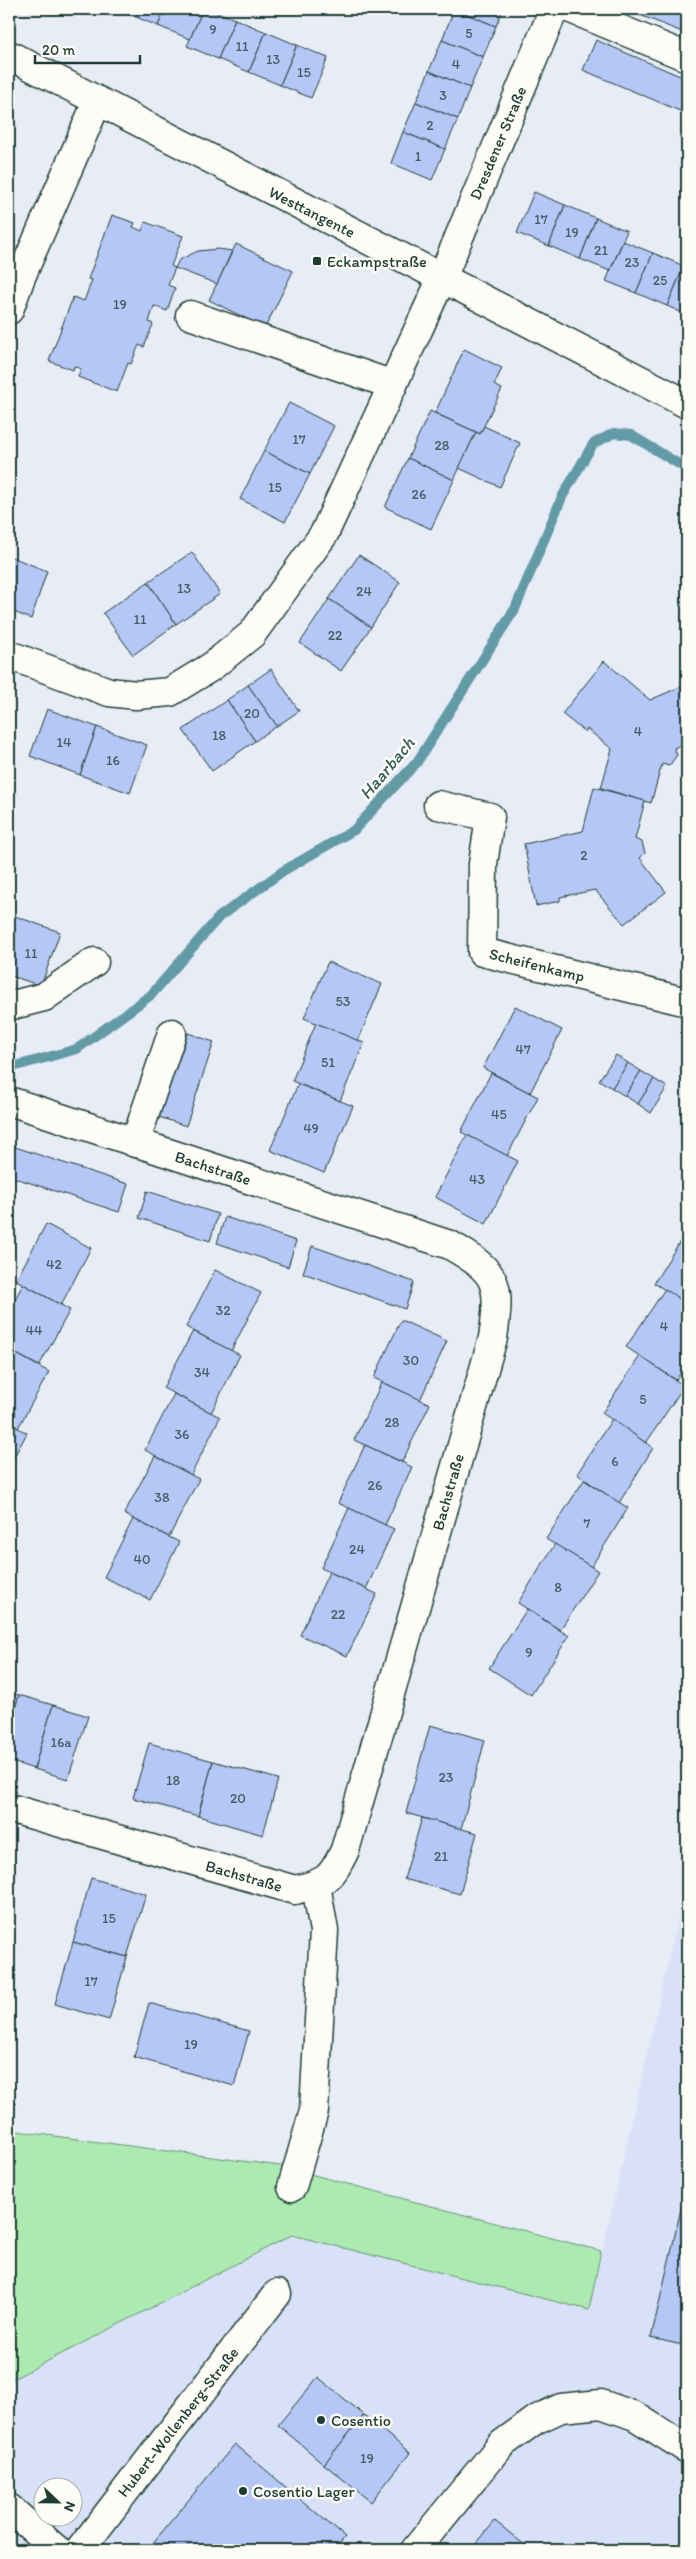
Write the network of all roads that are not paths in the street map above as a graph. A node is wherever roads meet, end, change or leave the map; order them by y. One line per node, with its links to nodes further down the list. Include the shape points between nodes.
1 (554, 9): 7 (street, Dresdener Straße)
2 (570, 9): 4 (street)
3 (9, 55): 5 (street, Westtangente)
4 (687, 57)
5 (97, 102): 6 (street); 7 (street, Westtangente)
6 (15, 275): 8 (street)
7 (442, 278): 10 (street); 11 (street, Westtangente)
8 (9, 310)
9 (190, 315): 10 (street)
10 (392, 385): 12 (street, via 324,534 252,634 211,666 170,692 136,695 109,692)
11 (687, 404)
12 (9, 655)
13 (438, 805): 15 (street, Scheifenkamp, via 490,817 483,864 482,952)
14 (94, 962): 16 (street, via 44,998)
15 (687, 1002)
16 (9, 1006)
17 (172, 1033): 19 (street)
18 (9, 1101): 19 (street, Bachstraße)
19 (135, 1143): 21 (street, Bachstraße, via 450,1245 480,1262 496,1285 497,1312 493,1338 345,1850 334,1873)
20 (9, 1808): 21 (street, Bachstraße, via 268,1884 295,1890)
21 (316, 1885): 22 (street, via 324,1931 314,2111)
22 (292, 2187)
23 (277, 2294): 27 (street, Hubert-Wollenberg-Straße)
24 (687, 2449): 28 (street, via 635,2416 601,2404 561,2408 535,2420 502,2444)
25 (9, 2508): 26 (street)
26 (57, 2550)
27 (80, 2550)
28 (415, 2550)

